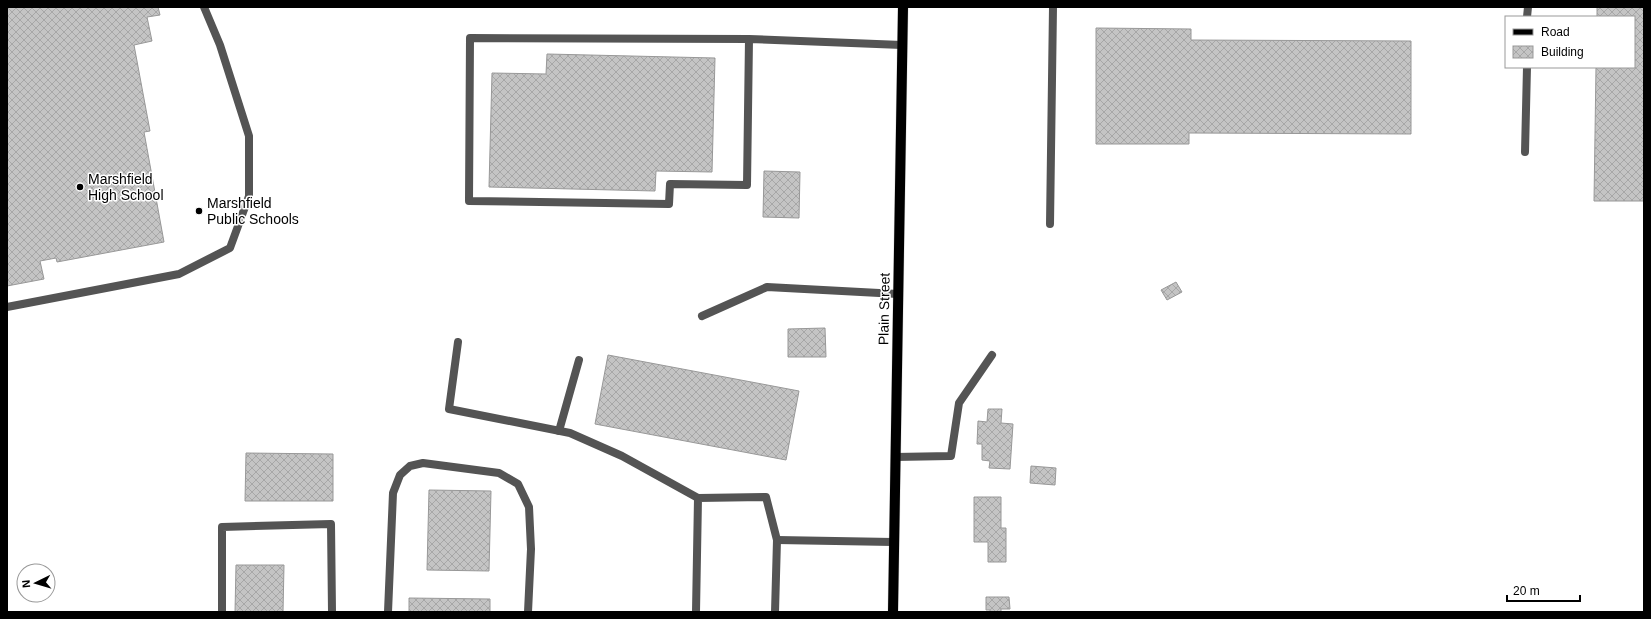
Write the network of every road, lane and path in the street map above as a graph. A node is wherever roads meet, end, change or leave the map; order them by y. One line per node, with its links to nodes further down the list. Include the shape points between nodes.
1 (204, 7): 10 (lane, via 220,45 249,136 248,196 230,248 179,274)
2 (903, 7): 5 (main road, Plain Street)
3 (1053, 7): 8 (lane)
4 (749, 39): 4 (lane, via 470,38 469,201 670,204 670,184 747,185); 5 (lane)
5 (902, 45): 9 (main road, Plain Street)
6 (1527, 68): 7 (lane)
7 (1525, 152)
8 (1050, 224)
9 (898, 294): 11 (lane, via 767,287); 16 (main road, Plain Street)
10 (7, 307)
11 (702, 316)
12 (458, 342): 15 (lane, via 449,409)
13 (992, 355): 16 (lane, via 959,403 951,456)
14 (579, 360): 15 (lane)
15 (560, 431): 17 (lane, via 622,456)
16 (895, 457): 19 (main road, Plain Street)
17 (698, 498): 18 (lane, via 766,497); 24 (lane)
18 (777, 540): 19 (lane); 25 (lane)
19 (893, 542): 26 (main road, Plain Street)
20 (222, 612): 21 (lane, via 222,527 331,524)
21 (332, 612)
22 (388, 612): 23 (lane, via 393,493 400,475 410,466 423,463 499,473 518,484 529,507 532,549)
23 (528, 612)
24 (696, 612)
25 (775, 612)
26 (893, 612)

